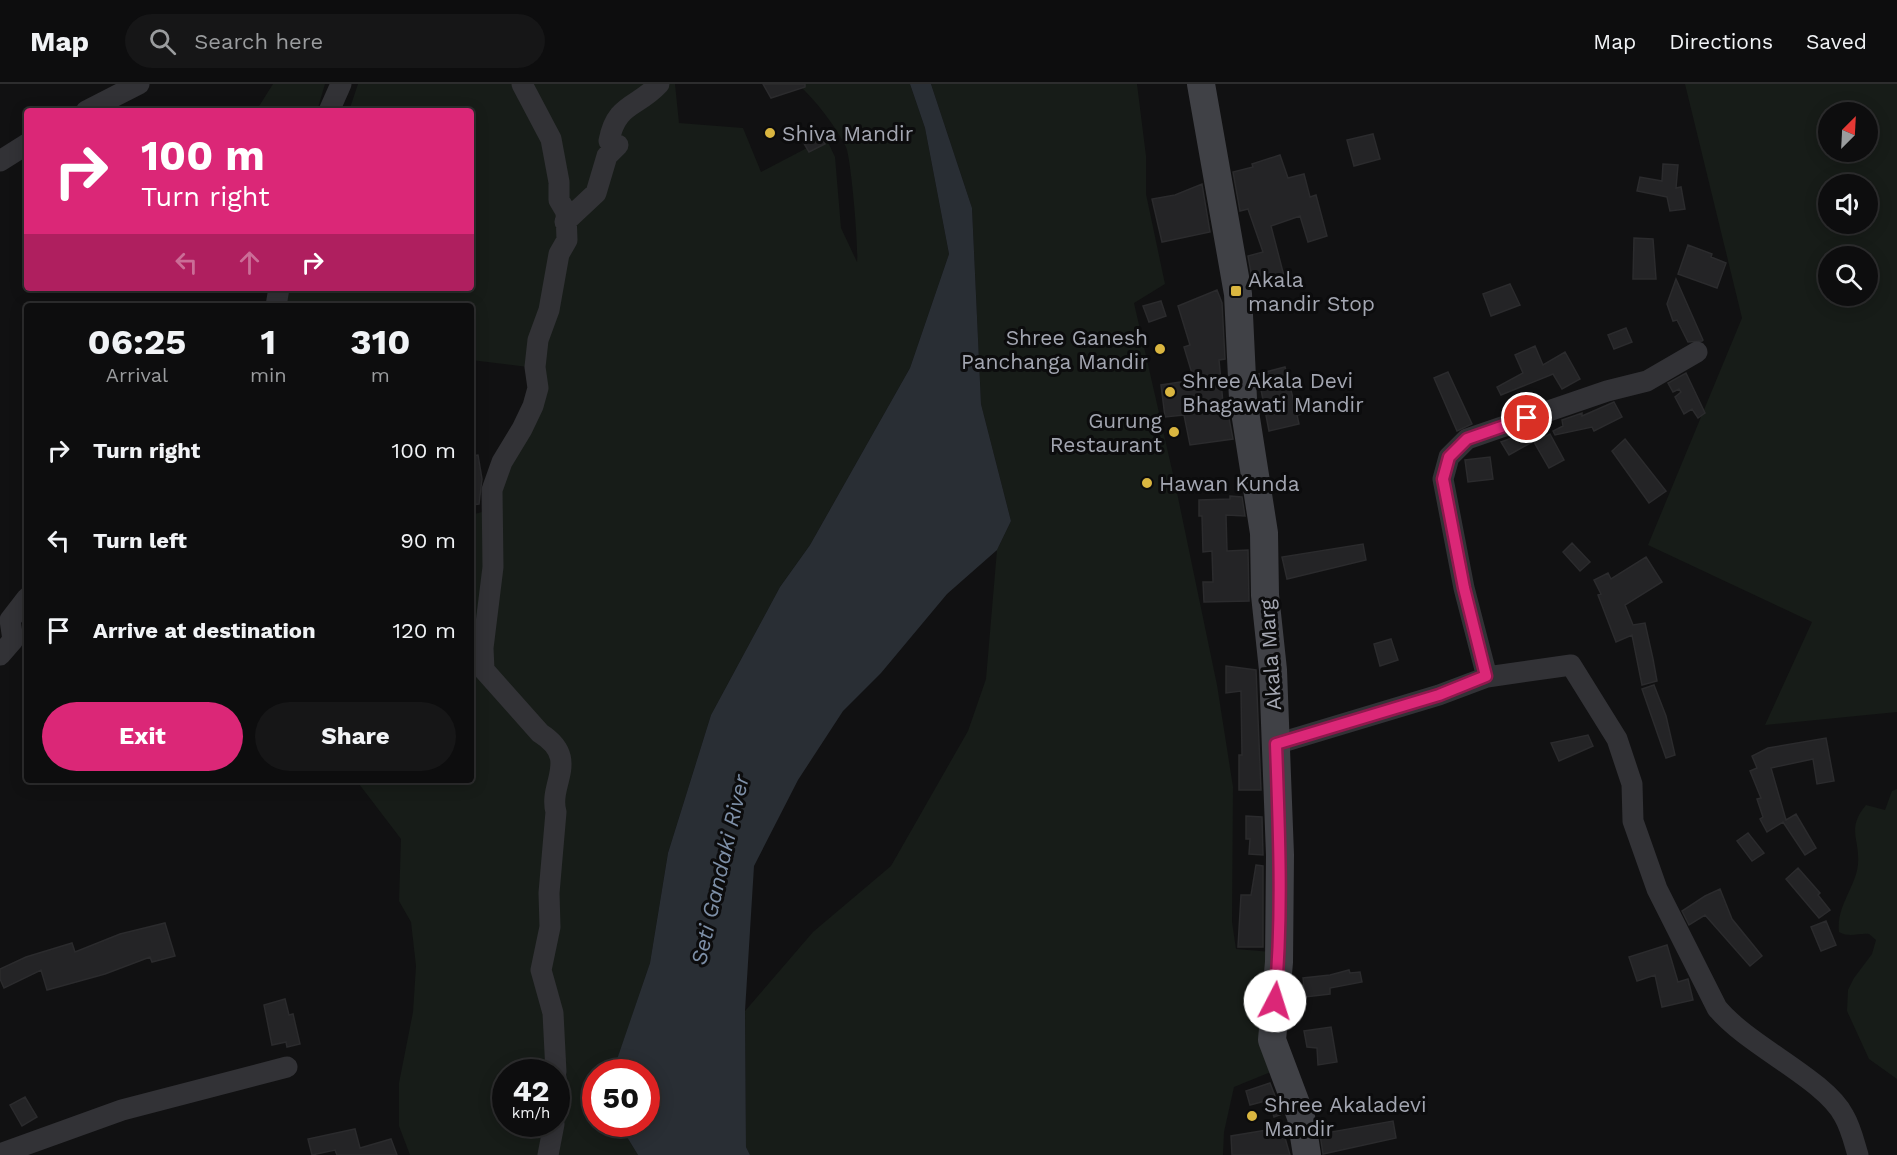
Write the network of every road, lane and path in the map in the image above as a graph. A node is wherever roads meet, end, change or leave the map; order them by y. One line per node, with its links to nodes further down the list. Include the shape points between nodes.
1 (139, 84): 6 (street)
2 (340, 84): 7 (street)
3 (522, 84): 10 (street, via 551,139)
4 (659, 84): 10 (street, via 612,123 609,141 618,146 607,156 596,193)
5 (1201, 84): 15 (main road, Akala Marg, via 1238,294 1243,399 1264,534)
6 (92, 108)
7 (330, 108)
8 (24, 146): 9 (street)
9 (0, 161)
10 (565, 222): 16 (street, via 567,240 559,254 549,310 538,340 538,388 492,490 493,567 483,648 484,670 540,733 549,738 561,762 561,778 552,799 556,812 550,927 541,970 553,1014)
11 (1697, 352): 14 (street, via 1647,381 1467,439 1449,457 1443,479)
12 (24, 602): 13 (street, via 10,620 13,640)
13 (0, 655)
14 (1486, 676): 15 (street, via 1439,695); 22 (street, via 1571,665 1617,739 1632,784 1633,821 1657,889 1717,1008 1759,1047 1818,1087 1844,1114)
15 (1276, 744): 21 (main road, Akala Marg, via 1279,962 1272,1040 1301,1117)
16 (555, 1059)
17 (287, 1066): 19 (street, via 122,1110)
18 (551, 1137): 20 (street)
19 (0, 1154)
20 (548, 1155)
21 (1307, 1155)
22 (1858, 1155)

